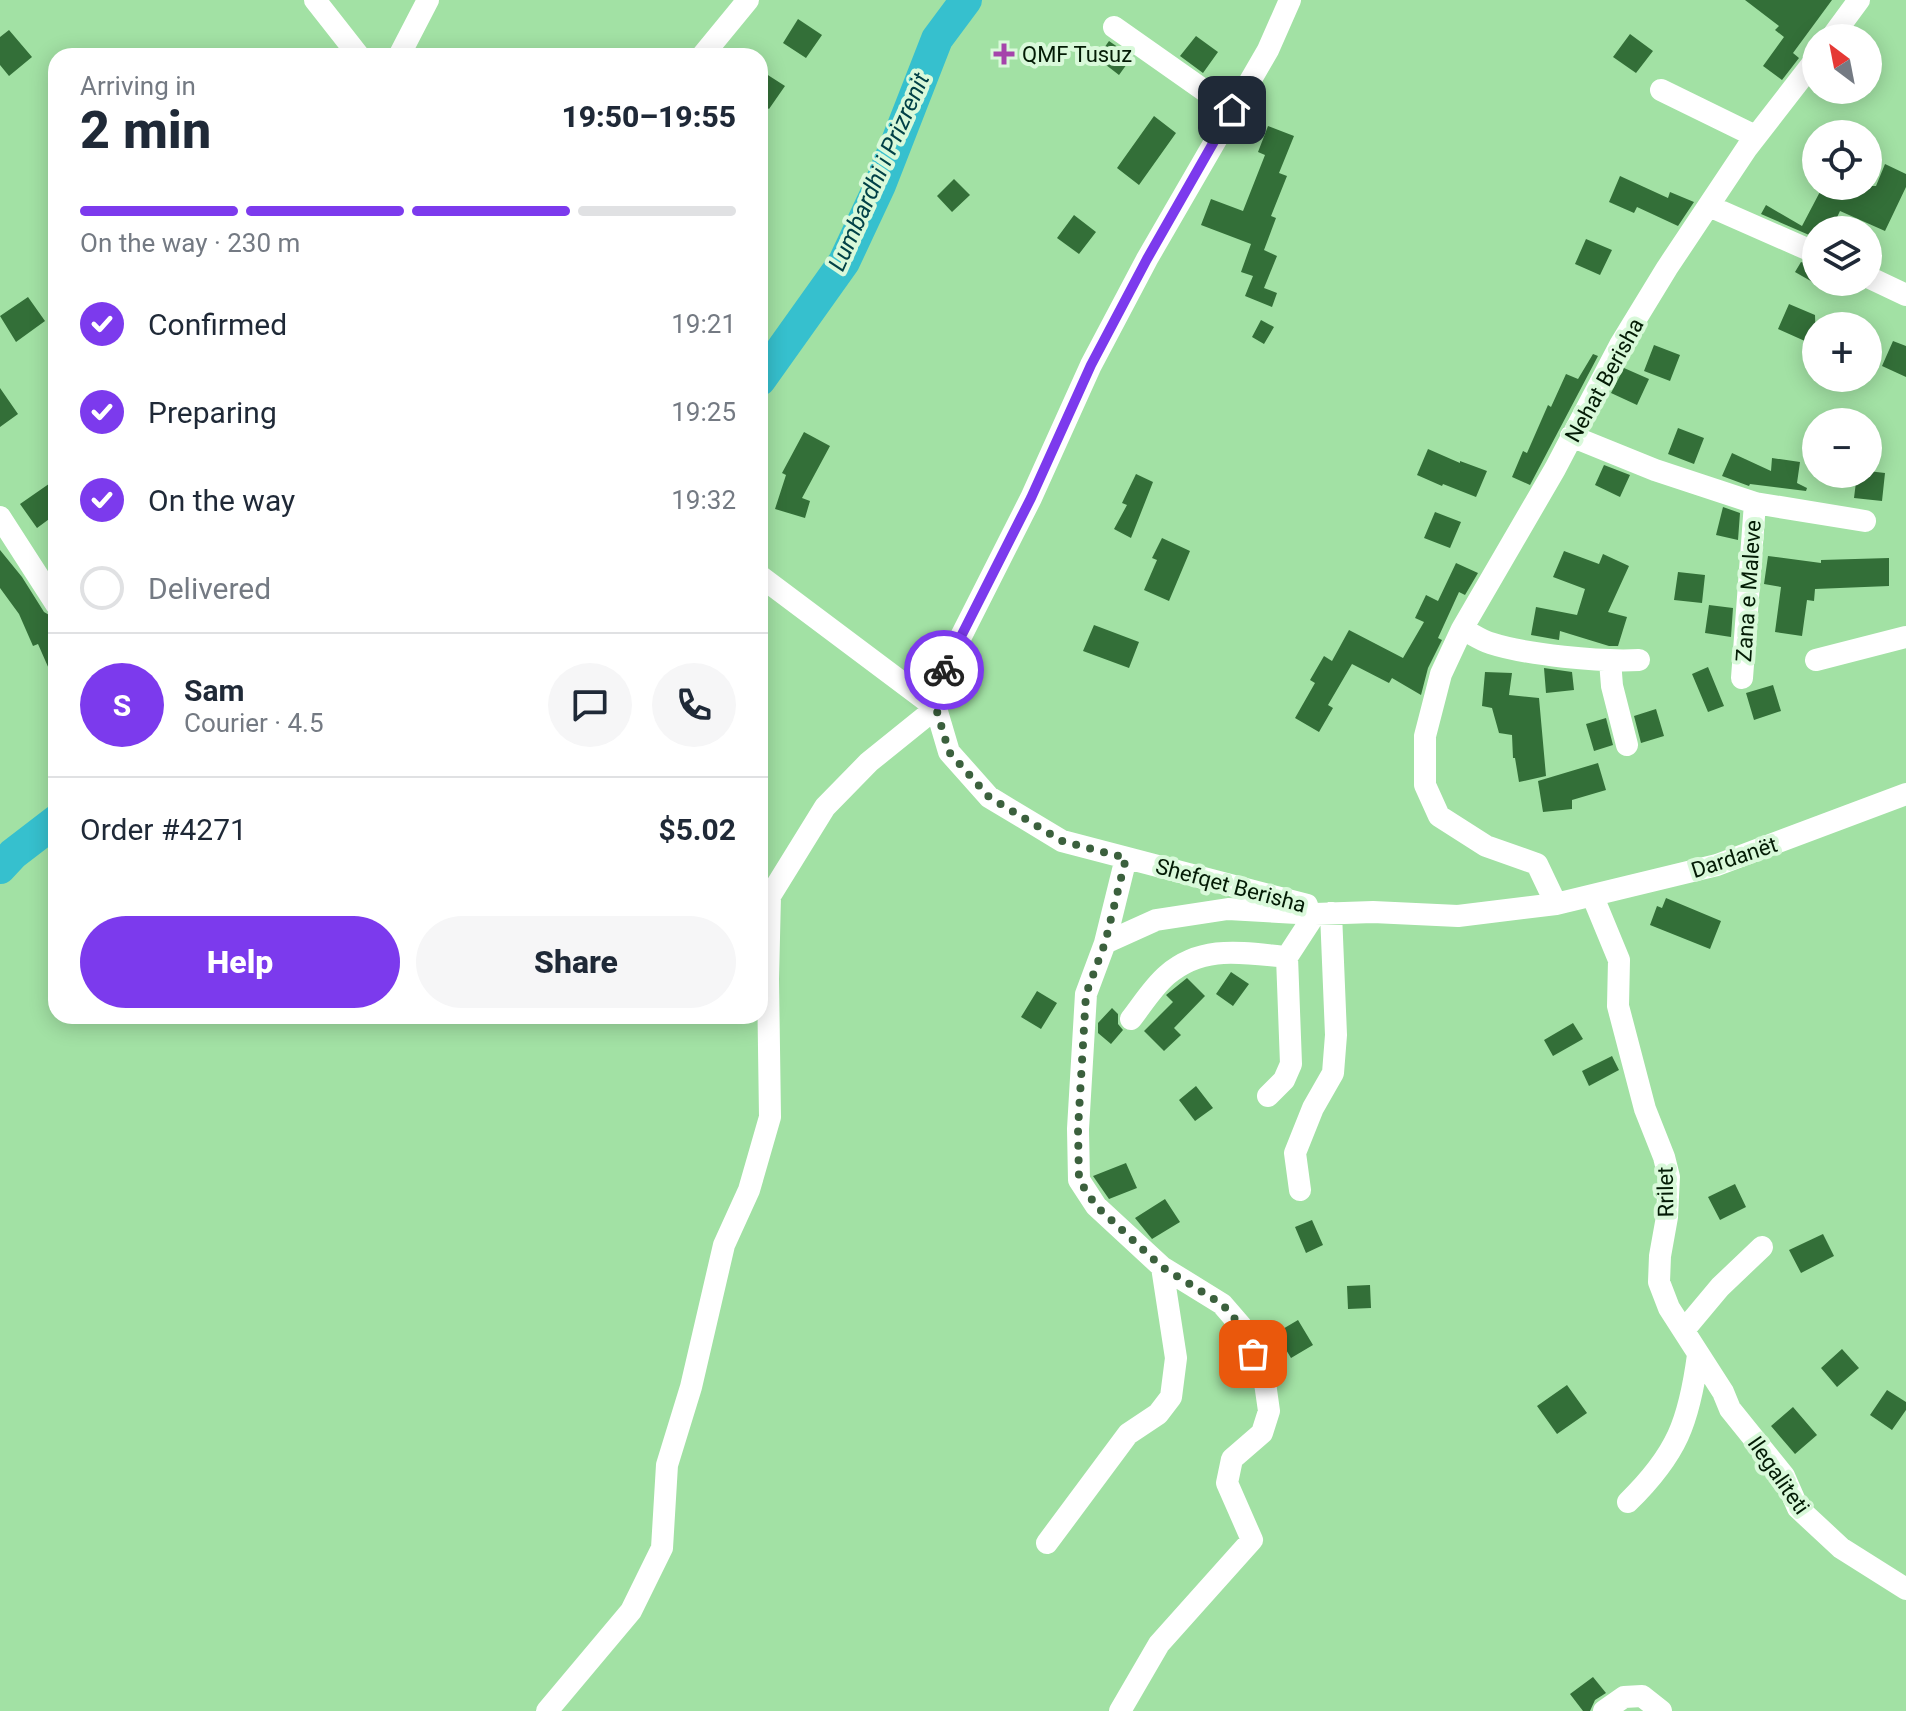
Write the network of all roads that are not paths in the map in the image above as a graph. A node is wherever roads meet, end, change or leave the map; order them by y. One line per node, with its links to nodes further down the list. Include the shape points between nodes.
1 (428, 0): 9 (street)
2 (748, 0): 10 (street)
3 (1290, 0): 13 (street, Shefqet Berisha)
4 (1859, 0): 6 (street)
5 (324, 5): 8 (street)
6 (1841, 24)
7 (1114, 27): 13 (street)
8 (354, 48)
9 (403, 48)
10 (709, 48)
11 (1802, 77): 14 (street, Nehat Berisha)
12 (1661, 90): 14 (street)
13 (1232, 110): 31 (street, Shefqet Berisha, via 1091,365 943,672)
14 (1755, 136): 15 (street, Nehat Berisha)
15 (1709, 206): 16 (street); 19 (street, Nehat Berisha, via 1620,345)
16 (1802, 247)
17 (1882, 284): 18 (street)
18 (1906, 295)
19 (1571, 436): 20 (street, Zana e Maleve); 25 (street, Nehat Berisha)
20 (1755, 503): 22 (street, Zana e Maleve); 30 (street, Zana e Maleve)
21 (0, 517): 24 (street)
22 (1865, 521)
23 (768, 582): 31 (street)
24 (48, 592)
25 (1462, 629): 29 (street, via 1489,642); 36 (street, Nehat Berisha, via 1441,674 1425,736 1425,785 1439,816 1486,846 1537,864)
26 (1906, 637): 28 (street)
27 (1639, 660): 29 (street)
28 (1816, 660)
29 (1610, 661): 32 (street)
30 (1742, 678)
31 (936, 708): 34 (street, Shefqet Berisha, via 949,752 989,797 1062,841); 50 (street, via 869,762 825,807 770,896 770,1117 749,1190 724,1245 667,1465 662,1548 631,1611)
32 (1627, 745)
33 (1906, 794): 35 (street, Dardanët, via 1717,865)
34 (1126, 858): 37 (street, Shefqet Berisha, via 1299,902); 38 (street)
35 (1593, 897): 36 (street, Dardanët); 45 (street, Rrilet, via 1619,960 1618,1006 1669,1177 1659,1282)
36 (1556, 904): 37 (street, Dardanët, via 1458,916)
37 (1323, 914): 38 (street, via 1228,909 1156,920); 39 (street); 42 (street, via 1336,1035 1333,1073 1295,1153)
38 (1105, 943): 44 (street, via 1086,994 1079,1180 1096,1206)
39 (1287, 957): 40 (street, via 1197,955 1166,976); 41 (street, via 1291,1064)
40 (1131, 1019)
41 (1268, 1096)
42 (1300, 1190)
43 (1762, 1247): 45 (street)
44 (1162, 1267): 48 (street, via 1176,1358 1171,1397 1158,1414 1128,1434); 51 (street, via 1222,1304 1241,1326 1265,1383 1269,1411 1262,1433 1232,1459 1227,1483 1252,1540 1159,1644)
45 (1684, 1330): 46 (street, Ilegaliteti)
46 (1698, 1355): 47 (street, via 1692,1399 1678,1440); 49 (street, Ilegaliteti, via 1730,1409 1784,1476 1798,1508 1841,1548)
47 (1628, 1502)
48 (1047, 1543)
49 (1906, 1589)
50 (547, 1711)
51 (1120, 1711)
52 (1604, 1711): 53 (street, via 1624,1697 1642,1696)
53 (1661, 1711)

